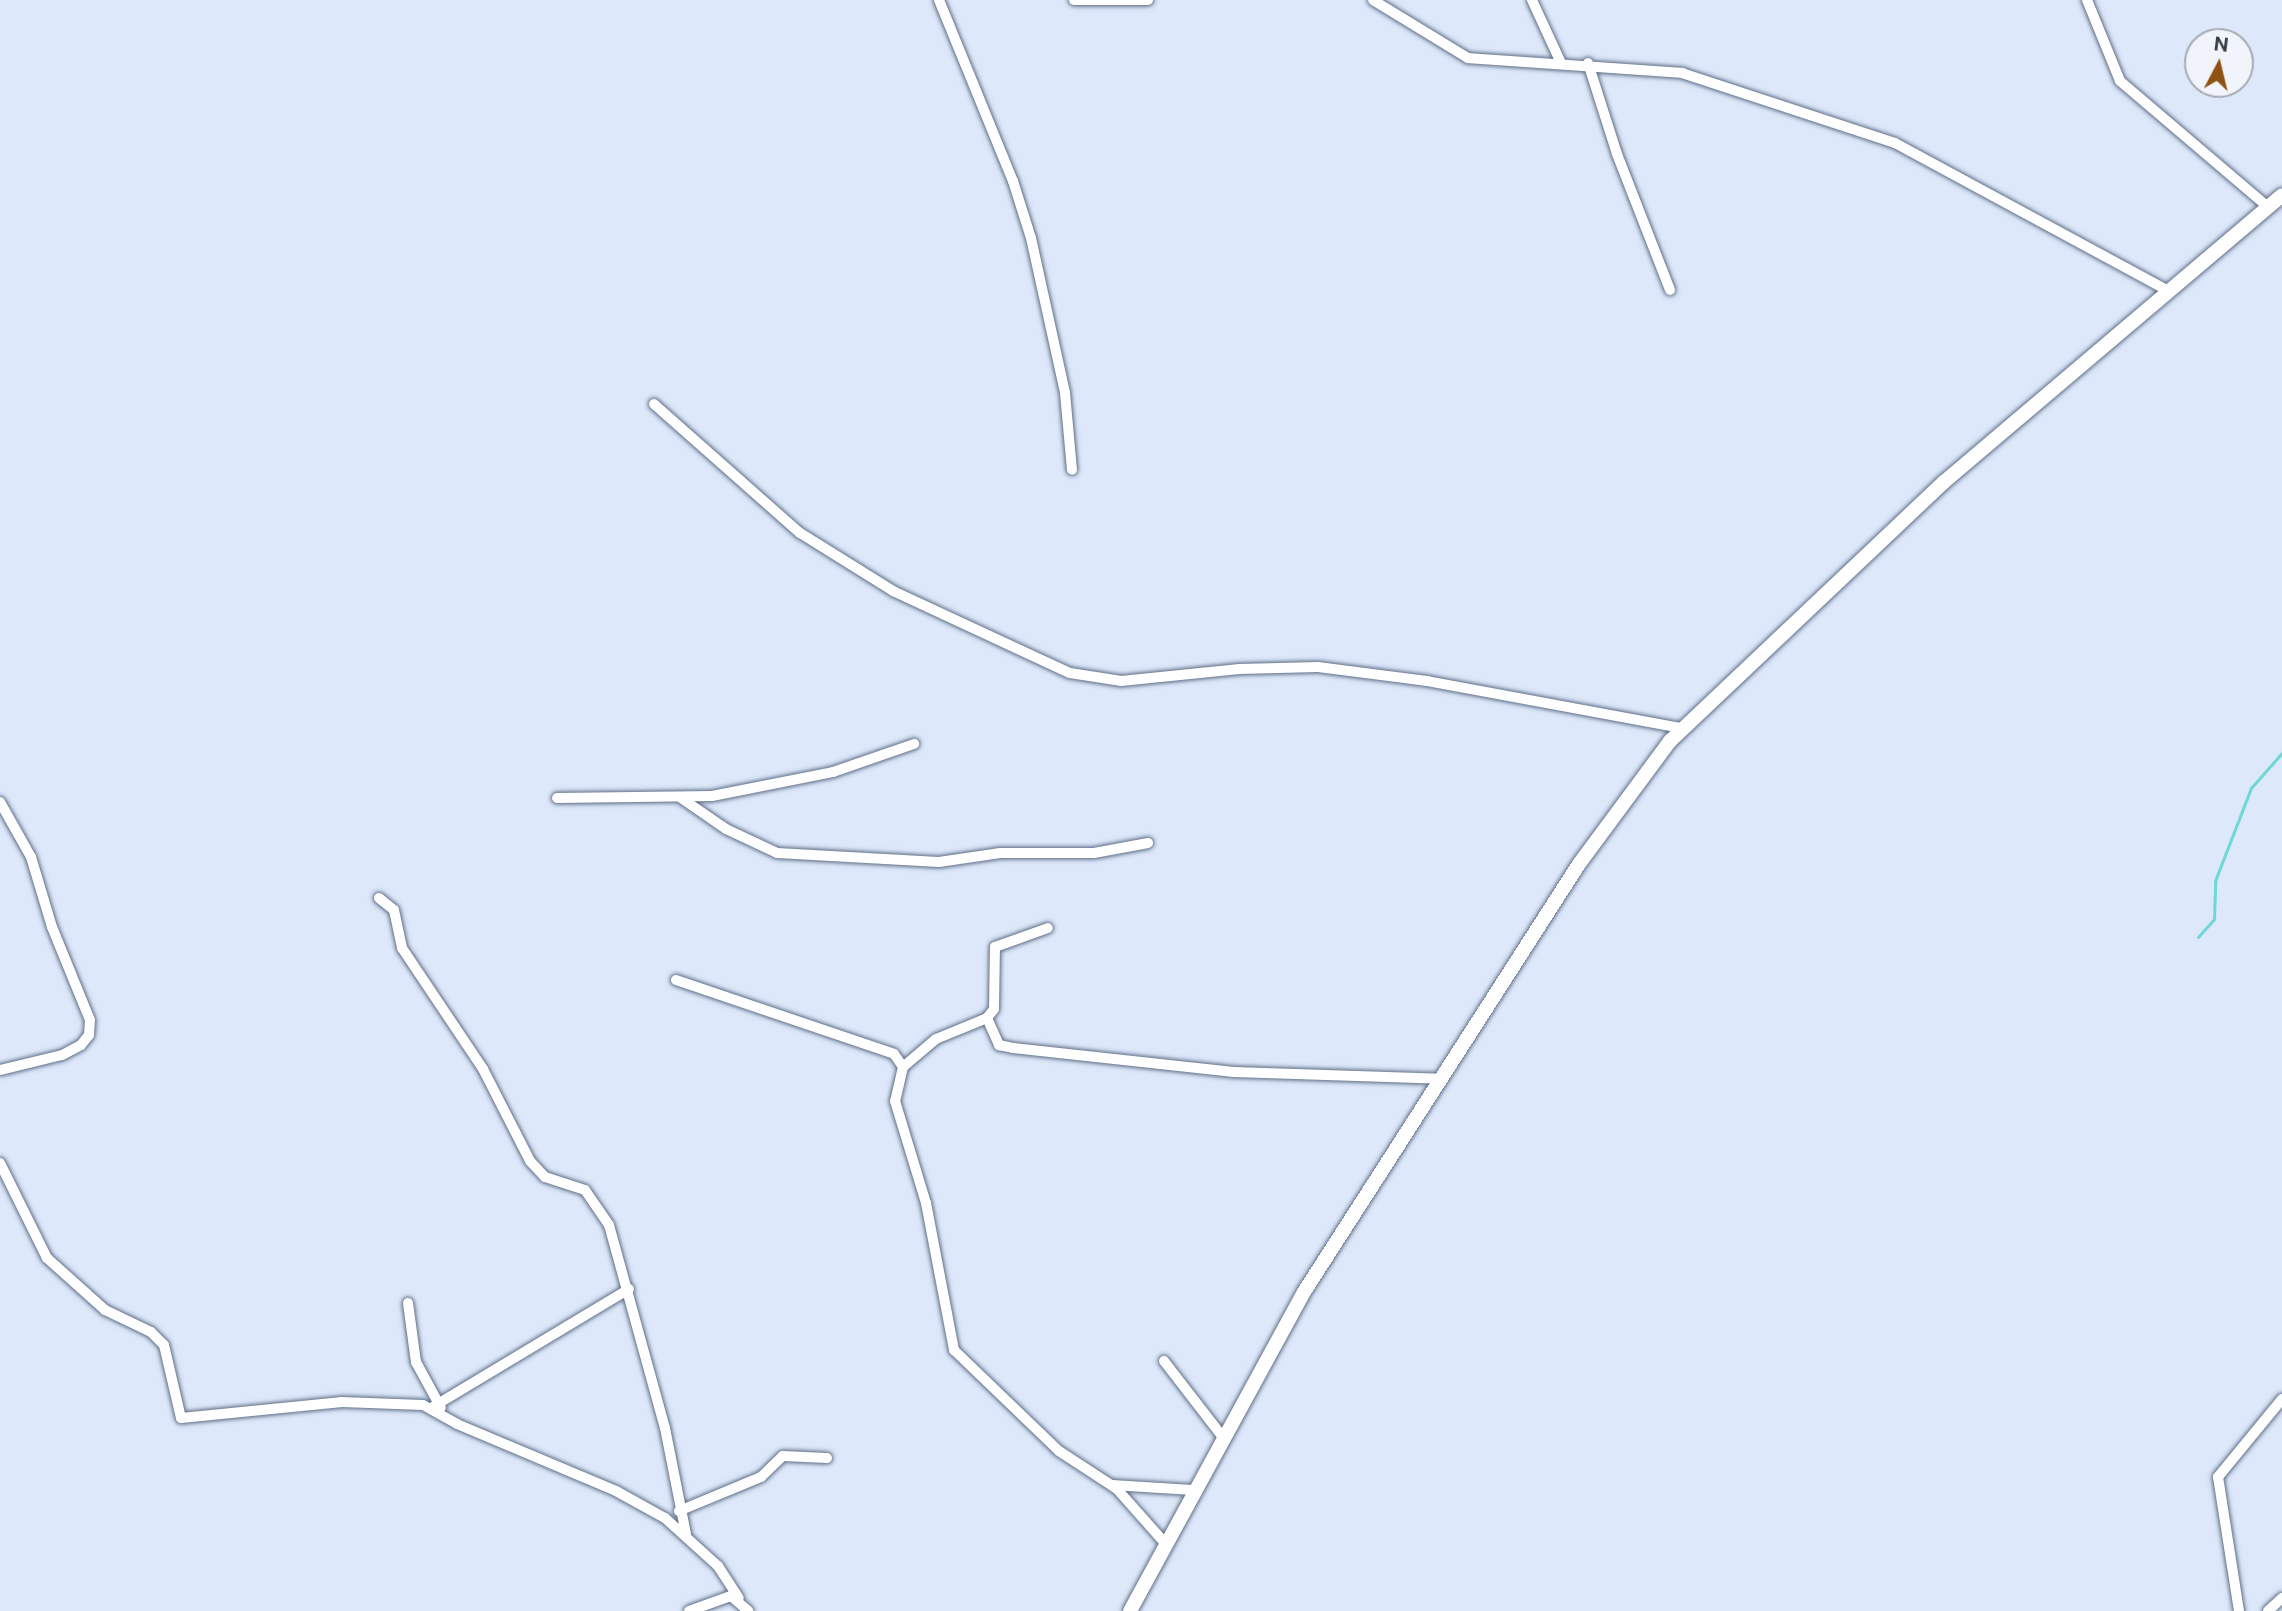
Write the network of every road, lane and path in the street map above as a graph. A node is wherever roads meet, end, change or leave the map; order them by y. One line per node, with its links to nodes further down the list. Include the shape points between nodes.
1 (939, 0): 14 (street, via 1013,180 1031,239 1067,403)
2 (1074, 0): 3 (street)
3 (1148, 0)
4 (1373, 0): 7 (street, via 1468,58)
5 (1532, 0): 7 (street)
6 (2087, 0): 10 (street, via 2120,81)
7 (1561, 63): 8 (street)
8 (1588, 63): 11 (street, via 1617,154); 12 (street, via 1682,73 1895,143)
9 (2282, 195): 10 (street)
10 (2268, 207): 12 (street)
11 (1670, 290)
12 (2167, 290): 15 (street, via 1944,482)
13 (654, 404): 15 (street, via 800,533 893,591 1070,673 1130,681 1239,669 1318,667 1427,681)
14 (1072, 470)
15 (1681, 728): 29 (street, via 1579,864)
16 (914, 744): 17 (street, via 833,772 752,789)
17 (681, 797): 18 (street); 20 (street, via 726,828 776,853 939,862 1000,853 1094,853)
18 (557, 798)
19 (0, 802): 28 (street, via 31,857 52,927 90,1020 89,1035 81,1045 62,1055)
20 (1148, 843)
21 (379, 898): 31 (street, via 394,909 402,948 483,1069 530,1161 545,1177 577,1184 597,1206)
22 (1048, 928): 24 (street, via 995,947 994,1009)
23 (676, 980): 25 (street)
24 (987, 1018): 26 (street, via 936,1039); 29 (street, via 999,1045 1013,1048 1234,1072)
25 (894, 1054): 26 (street); 27 (street)
26 (912, 1055): 27 (street)
27 (903, 1067): 38 (street, via 895,1101 926,1203 954,1350 1059,1451)
28 (0, 1070)
29 (1441, 1079): 36 (street, via 1304,1292)
30 (0, 1163): 35 (street, via 25,1222 47,1258 105,1310 151,1332 164,1345 181,1418 342,1402)
31 (629, 1289): 35 (street); 40 (street, via 632,1316 665,1428)
32 (408, 1303): 35 (street, via 416,1362)
33 (1164, 1361): 36 (street)
34 (2282, 1399): 48 (street, via 2218,1477)
35 (435, 1405): 41 (street, via 443,1415 616,1491)
36 (1222, 1436): 39 (street)
37 (827, 1458): 40 (street, via 783,1456 761,1477)
38 (1112, 1485): 39 (street); 42 (street)
39 (1193, 1490): 42 (street)
40 (679, 1511): 41 (street)
41 (686, 1534): 43 (street, via 718,1566)
42 (1165, 1543): 47 (street)
43 (739, 1598): 45 (street, via 723,1598); 46 (street)
44 (2282, 1598): 49 (street)
45 (689, 1611)
46 (748, 1611)
47 (1130, 1611)
48 (2239, 1611)
49 (2268, 1611)

